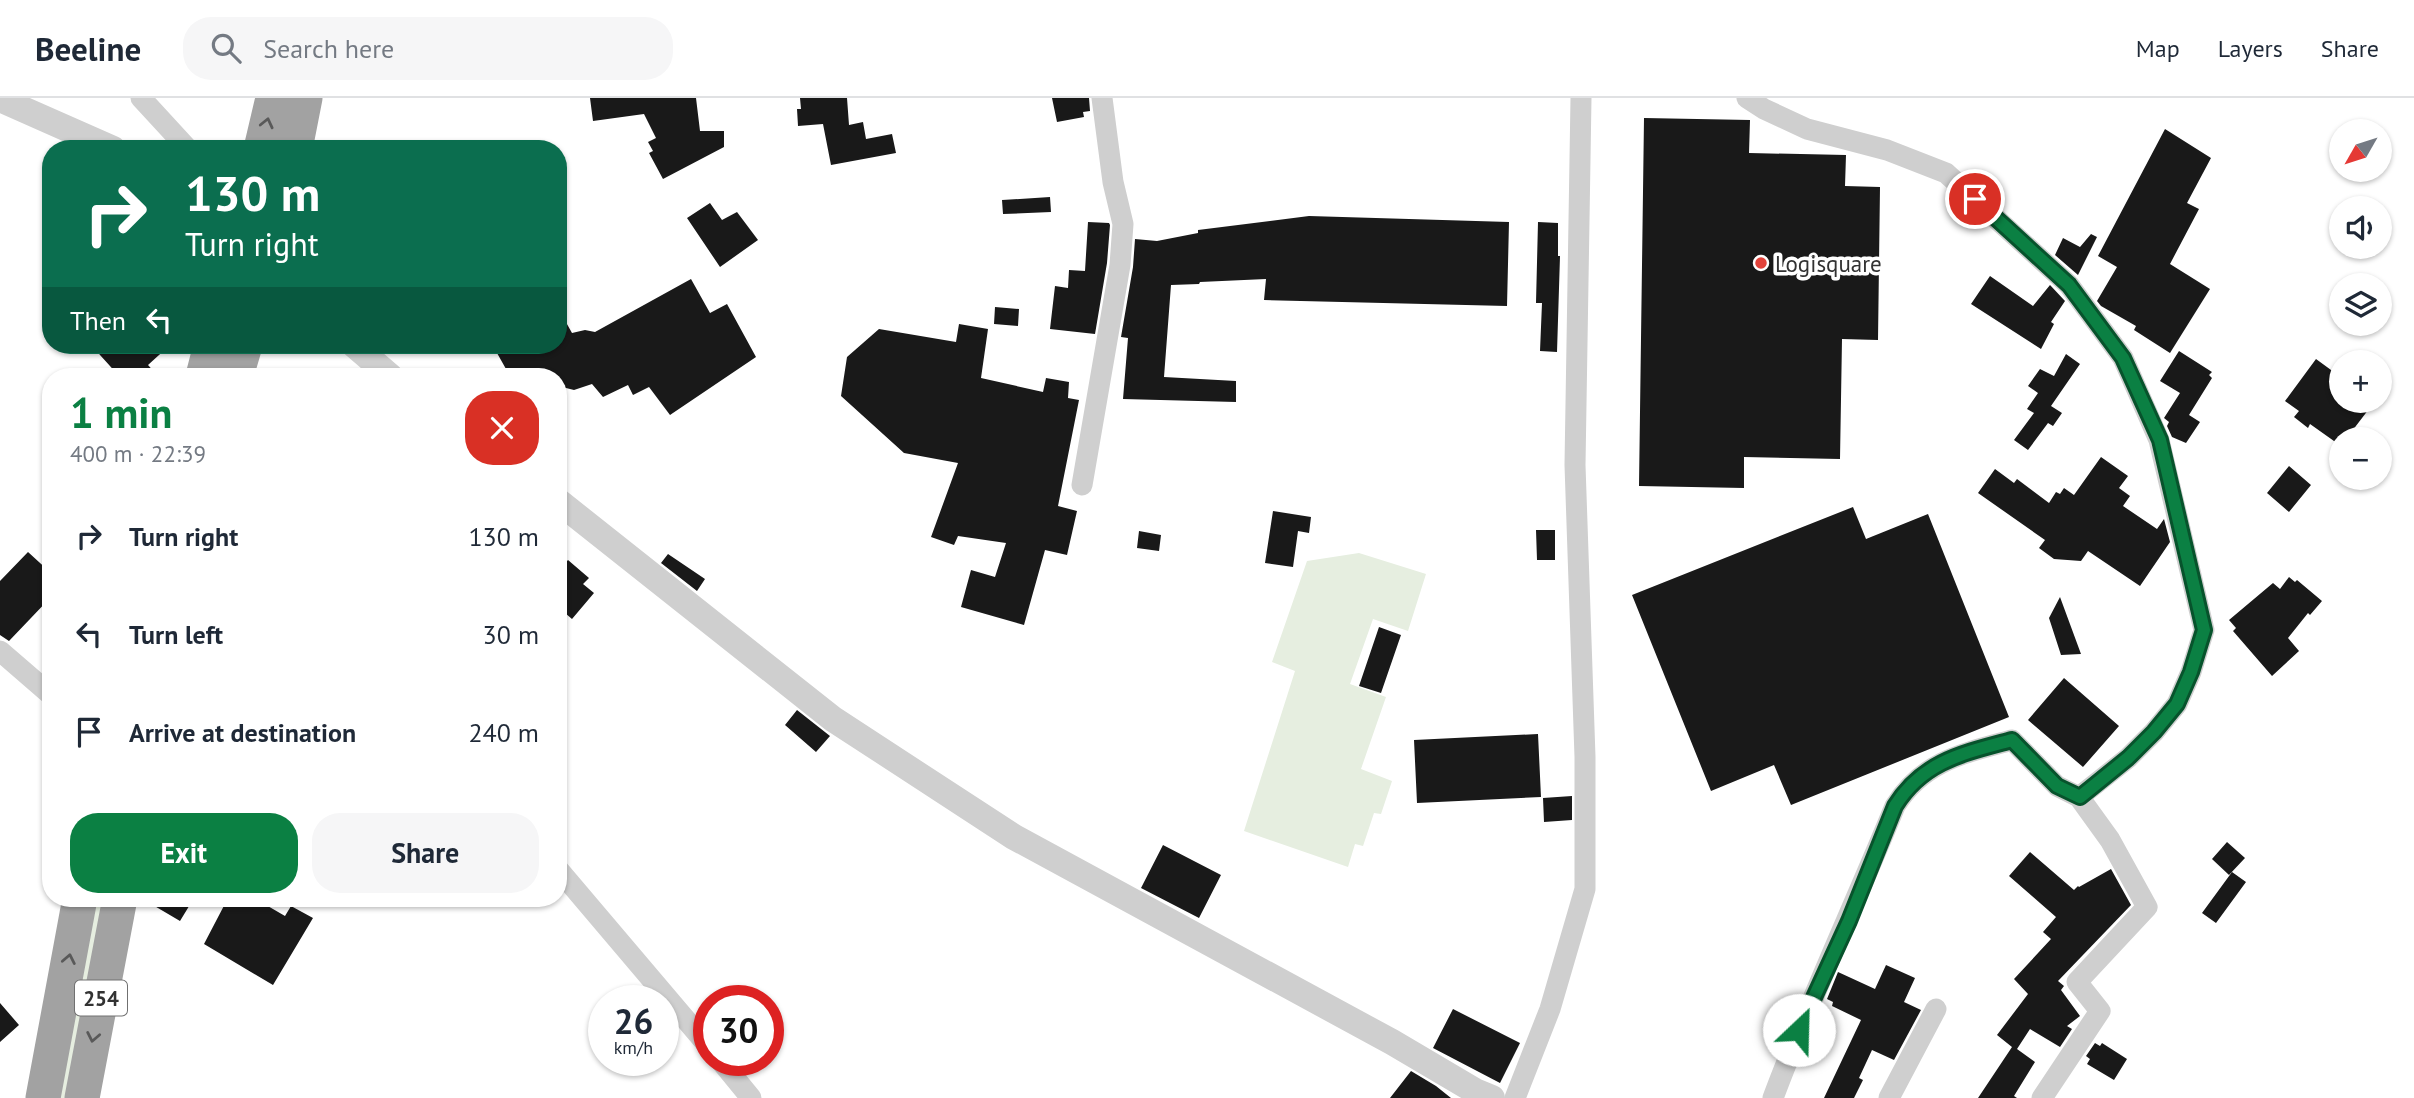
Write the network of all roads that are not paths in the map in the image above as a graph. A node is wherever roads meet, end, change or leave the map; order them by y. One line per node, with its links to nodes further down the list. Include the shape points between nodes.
1 (141, 98): 9 (street)
2 (273, 98): 10 (highway, one-way to 2)
3 (305, 98): 11 (highway)
4 (1102, 98): 14 (street, via 1123,224)
5 (1581, 98): 29 (street, via 1575,465 1586,757 1585,889 1550,1009)
6 (1747, 98): 18 (street, via 1807,129 1887,150 1946,173 2069,285 2123,358 2160,440 2204,630 2177,704 2128,758)
7 (0, 99): 8 (street)
8 (93, 140)
9 (180, 140)
10 (263, 140)
11 (297, 140)
12 (364, 354): 13 (street)
13 (381, 368)
14 (1082, 485)
15 (567, 507): 28 (street, via 833,719 1014,837)
16 (0, 652): 17 (street)
17 (42, 687)
18 (2080, 797): 30 (street, via 2057,786 2012,740 1945,761 1906,789); 32 (street, via 2147,907 2077,982 2100,1011)
19 (567, 880): 23 (street)
20 (78, 907): 25 (highway, 254, one-way to 20)
21 (118, 907): 26 (highway, 254, one-way to 26)
22 (1936, 1009): 31 (street)
23 (693, 1028)
24 (733, 1076): 27 (street)
25 (43, 1098)
26 (82, 1098)
27 (751, 1098)
28 (1492, 1098)
29 (1515, 1098)
30 (1773, 1098)
31 (1889, 1098)
32 (2042, 1098)

